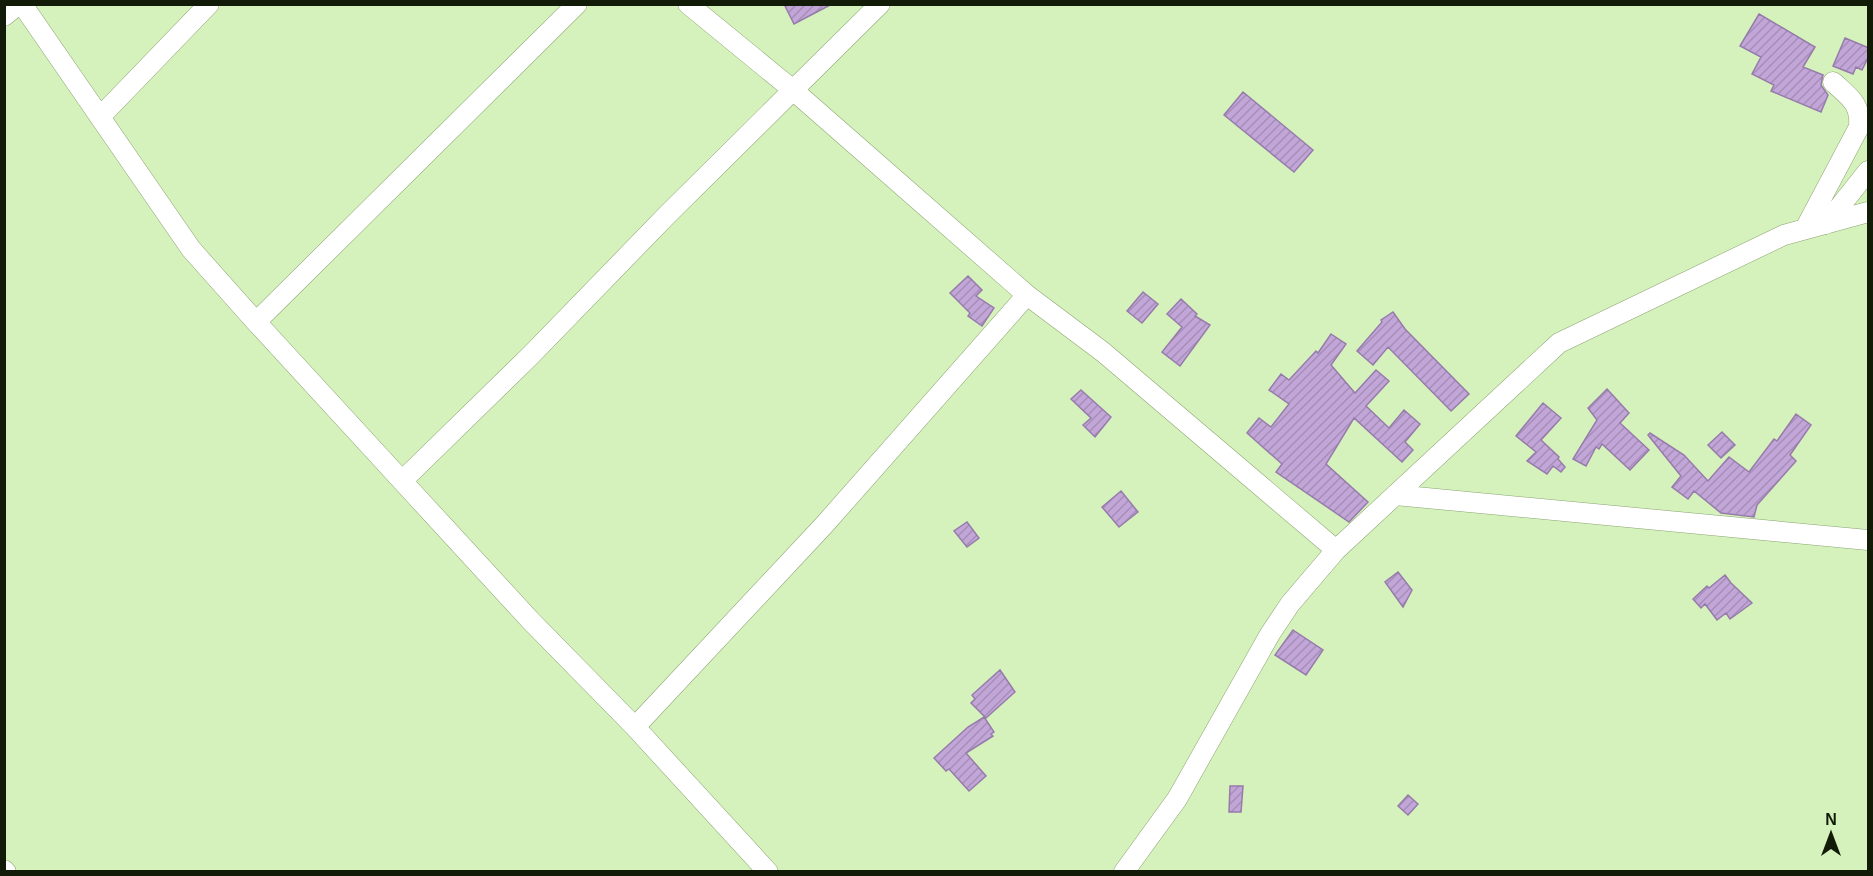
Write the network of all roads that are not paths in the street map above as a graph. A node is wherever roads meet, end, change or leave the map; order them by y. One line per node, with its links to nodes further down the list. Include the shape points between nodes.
1 (20, 4): 6 (street); 9 (street)
2 (209, 4): 9 (street)
3 (578, 4): 15 (street)
4 (688, 4): 8 (street)
5 (880, 4): 8 (street)
6 (4, 16)
7 (1833, 82): 13 (street, via 1857,104 1859,127)
8 (793, 90): 14 (street); 16 (street)
9 (100, 117): 15 (street, via 191,249)
10 (1869, 171): 12 (street)
11 (1869, 212): 12 (street)
12 (1826, 224): 13 (street)
13 (1804, 230): 17 (street, via 1785,235 1559,343)
14 (1028, 295): 19 (street, via 1103,352); 20 (street, via 825,524)
15 (256, 322): 16 (street)
16 (402, 481): 20 (street)
17 (1395, 495): 18 (street); 19 (street)
18 (1869, 540)
19 (1336, 550): 22 (street, via 1290,604 1177,799)
20 (635, 727): 21 (street)
21 (768, 872)
22 (1124, 872)

